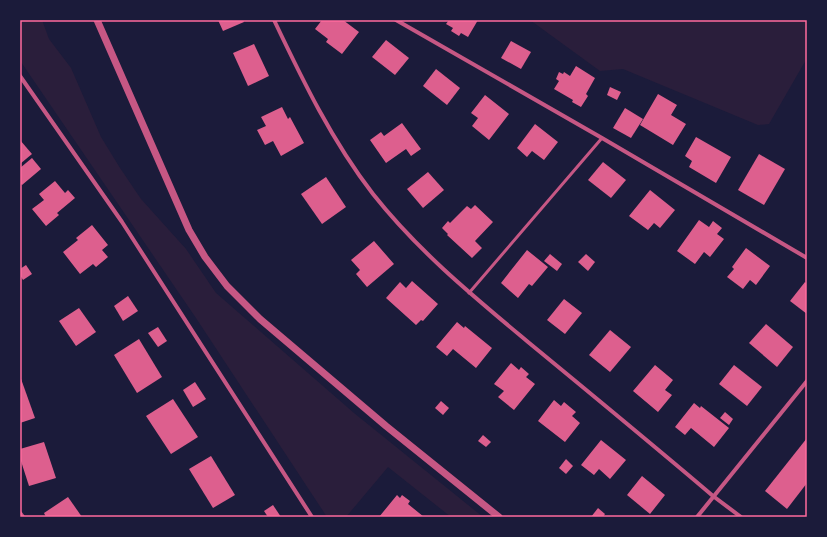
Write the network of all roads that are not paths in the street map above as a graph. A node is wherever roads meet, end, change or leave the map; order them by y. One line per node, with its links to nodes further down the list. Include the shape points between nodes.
1 (97, 20): 13 (street, via 189,230 227,286 260,319 312,364)
2 (274, 20): 7 (street, via 322,116 373,194 414,242)
3 (396, 20): 5 (street)
4 (20, 76): 12 (street, via 122,222)
5 (602, 138): 6 (street); 7 (lane)
6 (807, 258)
7 (469, 292): 9 (street)
8 (807, 381): 9 (street)
9 (713, 496): 14 (street); 15 (street)
10 (20, 513): 11 (street)
11 (23, 517)
12 (312, 517)
13 (499, 517)
14 (697, 517)
15 (741, 517)

